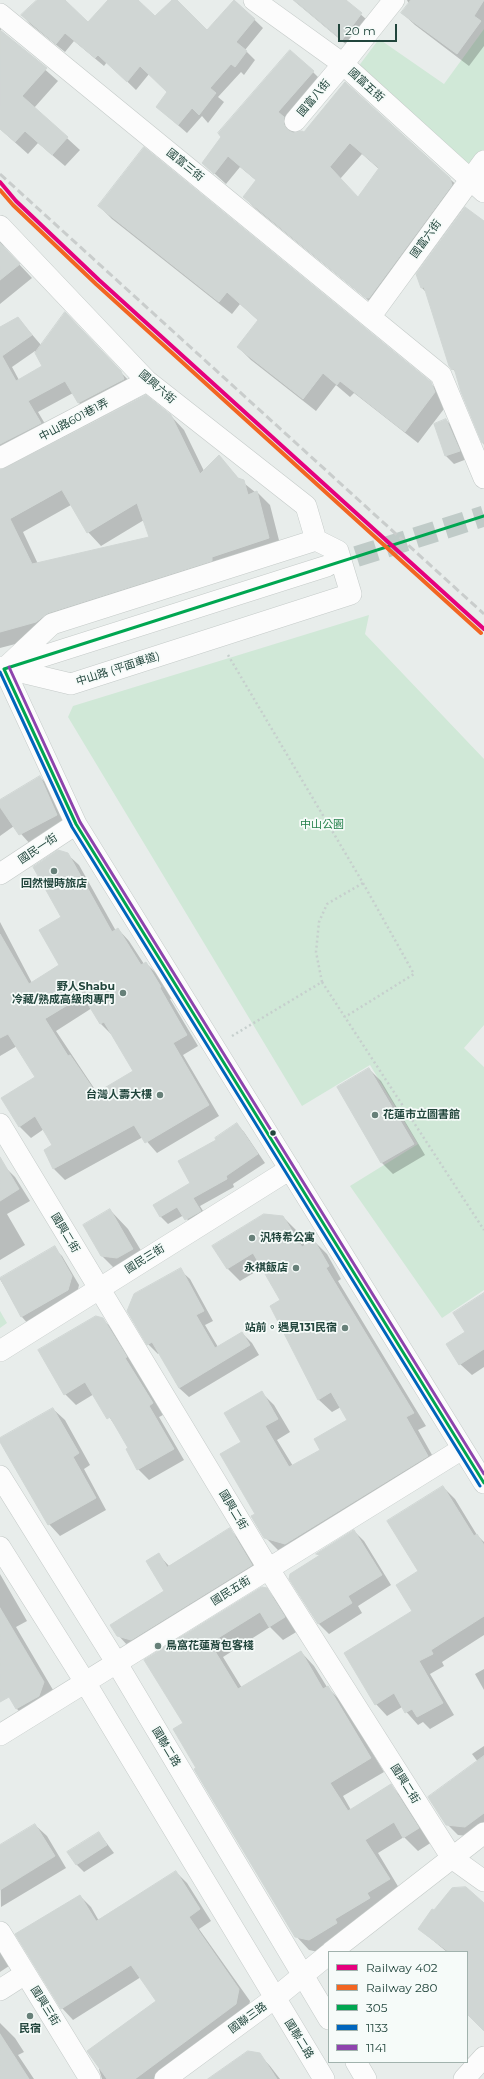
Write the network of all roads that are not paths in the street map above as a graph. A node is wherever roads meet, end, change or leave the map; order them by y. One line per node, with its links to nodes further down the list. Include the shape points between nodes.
1 (254, 0): 4 (street, 國富五街)
2 (394, 0): 4 (street, 國富八街)
3 (0, 14): 9 (street, 國富三街)
4 (343, 64): 5 (street, 國富八街); 7 (street, 國富五街)
5 (295, 121)
6 (484, 162): 7 (street, 國富六街)
7 (477, 186): 9 (street, 國富六街)
8 (0, 226): 10 (street, 國興六街)
9 (370, 317): 12 (street, 國富三街, via 441,375)
10 (147, 381): 11 (street, 中山路601巷1弄); 13 (street, 國興六街, via 306,506)
11 (0, 458)
12 (484, 478)
13 (316, 540): 15 (street, via 52,624); 15 (street, 中山路 (平面車道), via 338,551 351,594 71,684)
14 (327, 566): 15 (street)
15 (1, 669): 16 (street)
16 (76, 824): 17 (street, 國民一街); 19 (street)
17 (0, 874)
18 (0, 1124): 20 (street, 國興二街)
19 (290, 1168): 20 (street, 國民三街); 22 (street)
20 (98, 1289): 21 (street, 國民三街); 26 (street, 國興二街)
21 (0, 1351)
22 (462, 1449): 24 (street); 26 (street, 國民五街)
23 (0, 1476): 27 (street, 國聯二路)
24 (484, 1482)
25 (0, 1547): 28 (street, 國聯二路)
26 (268, 1568): 27 (street, 國民五街); 31 (street, 國興二街)
27 (116, 1662): 28 (street, 國民五街); 37 (street, 國聯二路)
28 (85, 1682): 29 (street, 國民五街); 39 (street, 國聯二路)
29 (0, 1735)
30 (484, 1833): 31 (street, 國聯三路)
31 (452, 1858): 32 (street, 國興二街); 34 (street, 國聯三路)
32 (484, 1881)
33 (0, 1932): 36 (street, 國興三街)
34 (333, 1951)
35 (328, 1955): 37 (street, 國聯三路)
36 (25, 1974): 38 (street); 43 (street, 國興三街)
37 (302, 1975): 39 (street, 國聯三路); 40 (street, 國聯二路)
38 (0, 1990)
39 (275, 1998): 44 (street, 國聯三路); 45 (street, 國聯二路)
40 (328, 2017)
41 (484, 2056): 47 (street)
42 (357, 2063): 46 (street)
43 (90, 2079)
44 (165, 2079)
45 (324, 2079)
46 (366, 2079)
47 (464, 2079)

